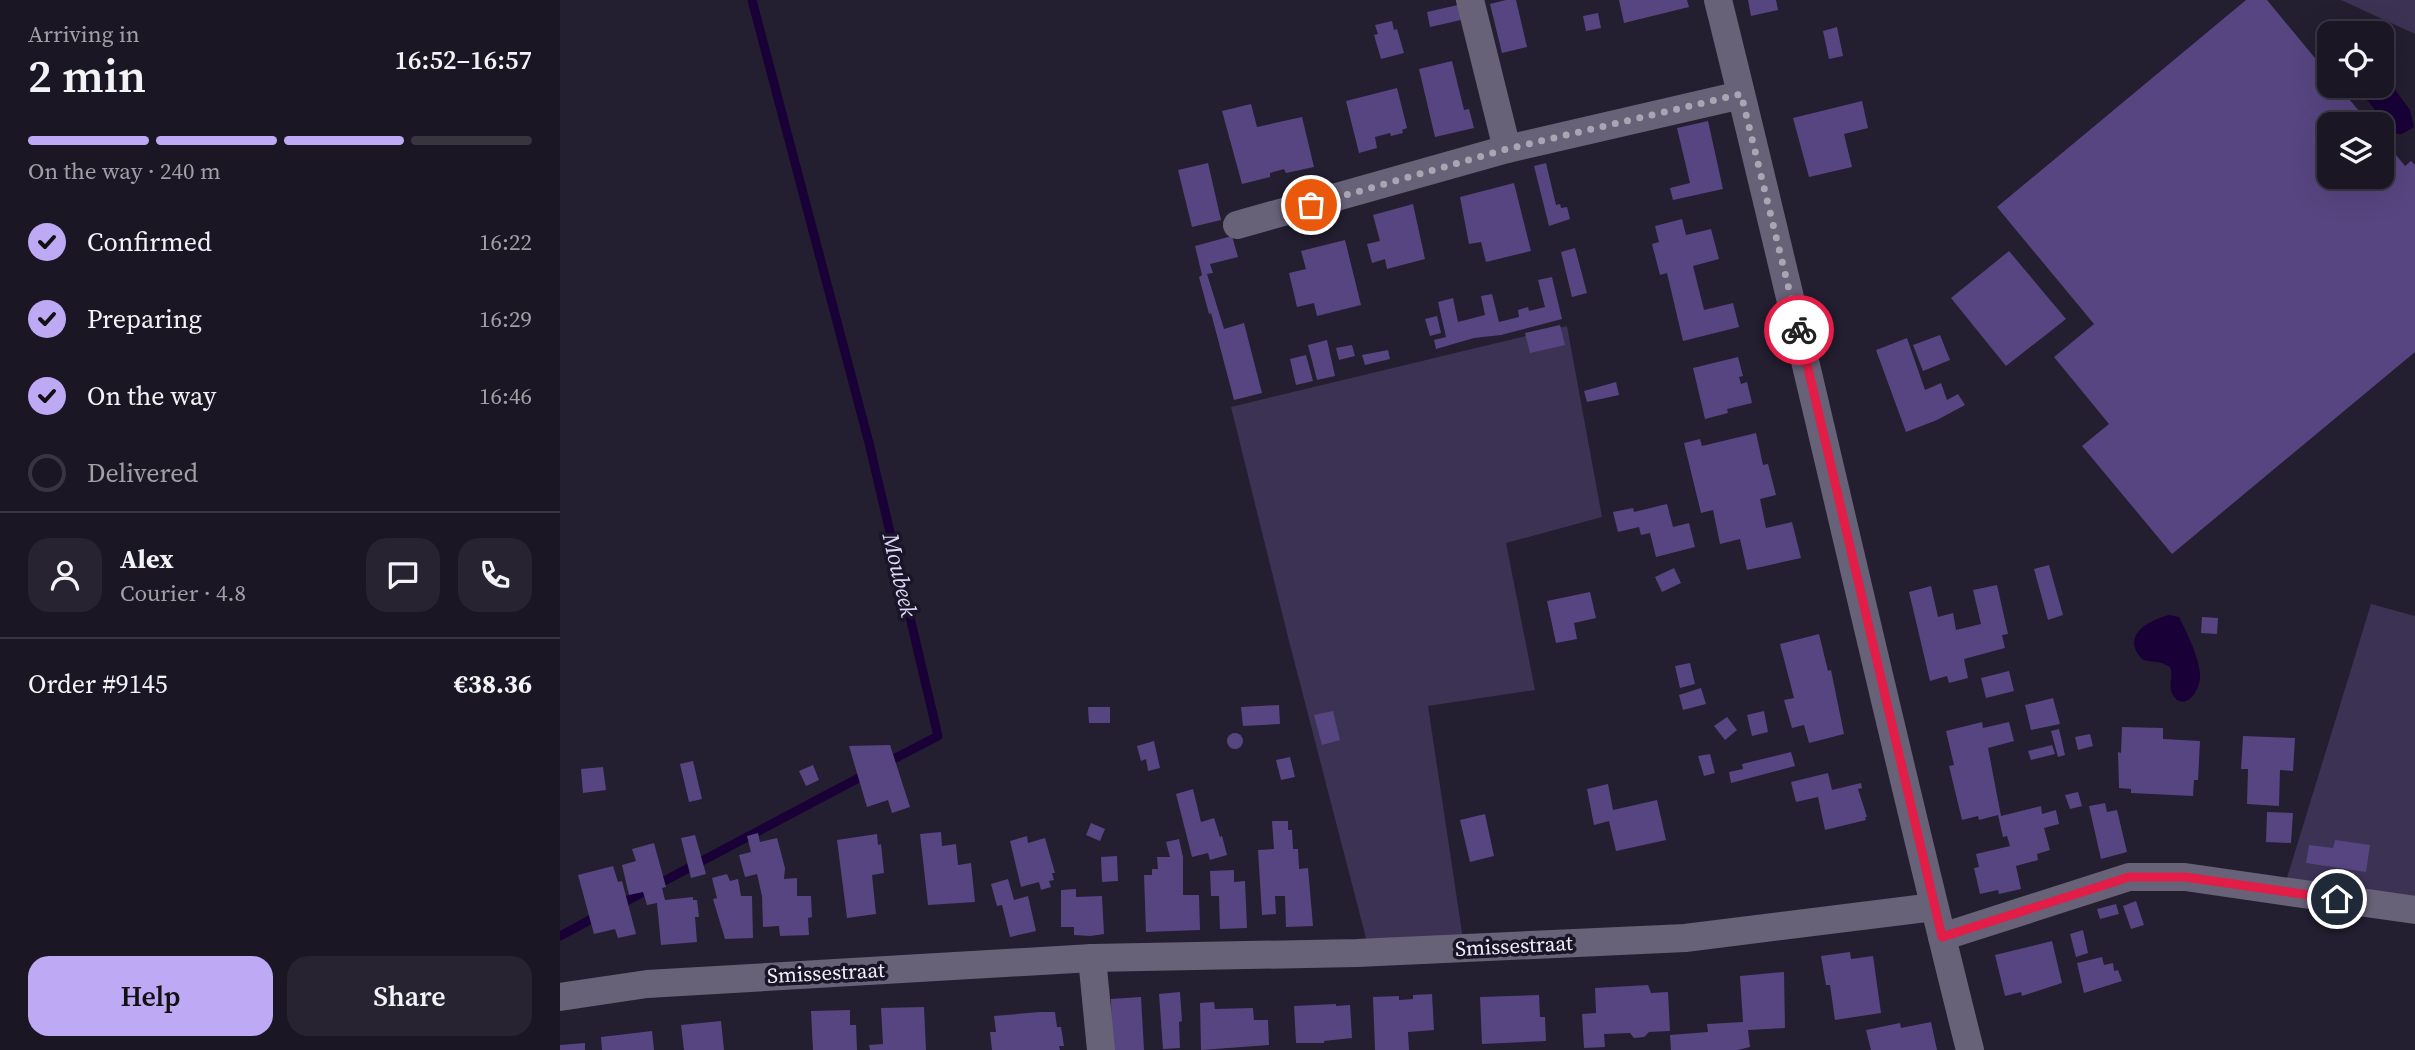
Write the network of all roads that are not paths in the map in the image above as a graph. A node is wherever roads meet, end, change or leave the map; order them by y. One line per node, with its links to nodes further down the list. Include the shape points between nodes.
1 (1470, 0): 4 (street)
2 (1717, 0): 3 (street)
3 (1741, 94): 4 (street); 6 (street)
4 (1507, 149): 5 (street)
5 (1237, 225)
6 (1934, 906): 8 (street); 9 (street, Smissestraat, via 1685,938 1357,953)
7 (2415, 910): 8 (street, via 2185,877 2129,877)
8 (1942, 937): 12 (street)
9 (1092, 957): 10 (street, Smissestraat, via 647,984); 11 (street)
10 (560, 997)
11 (1101, 1050)
12 (1970, 1050)

